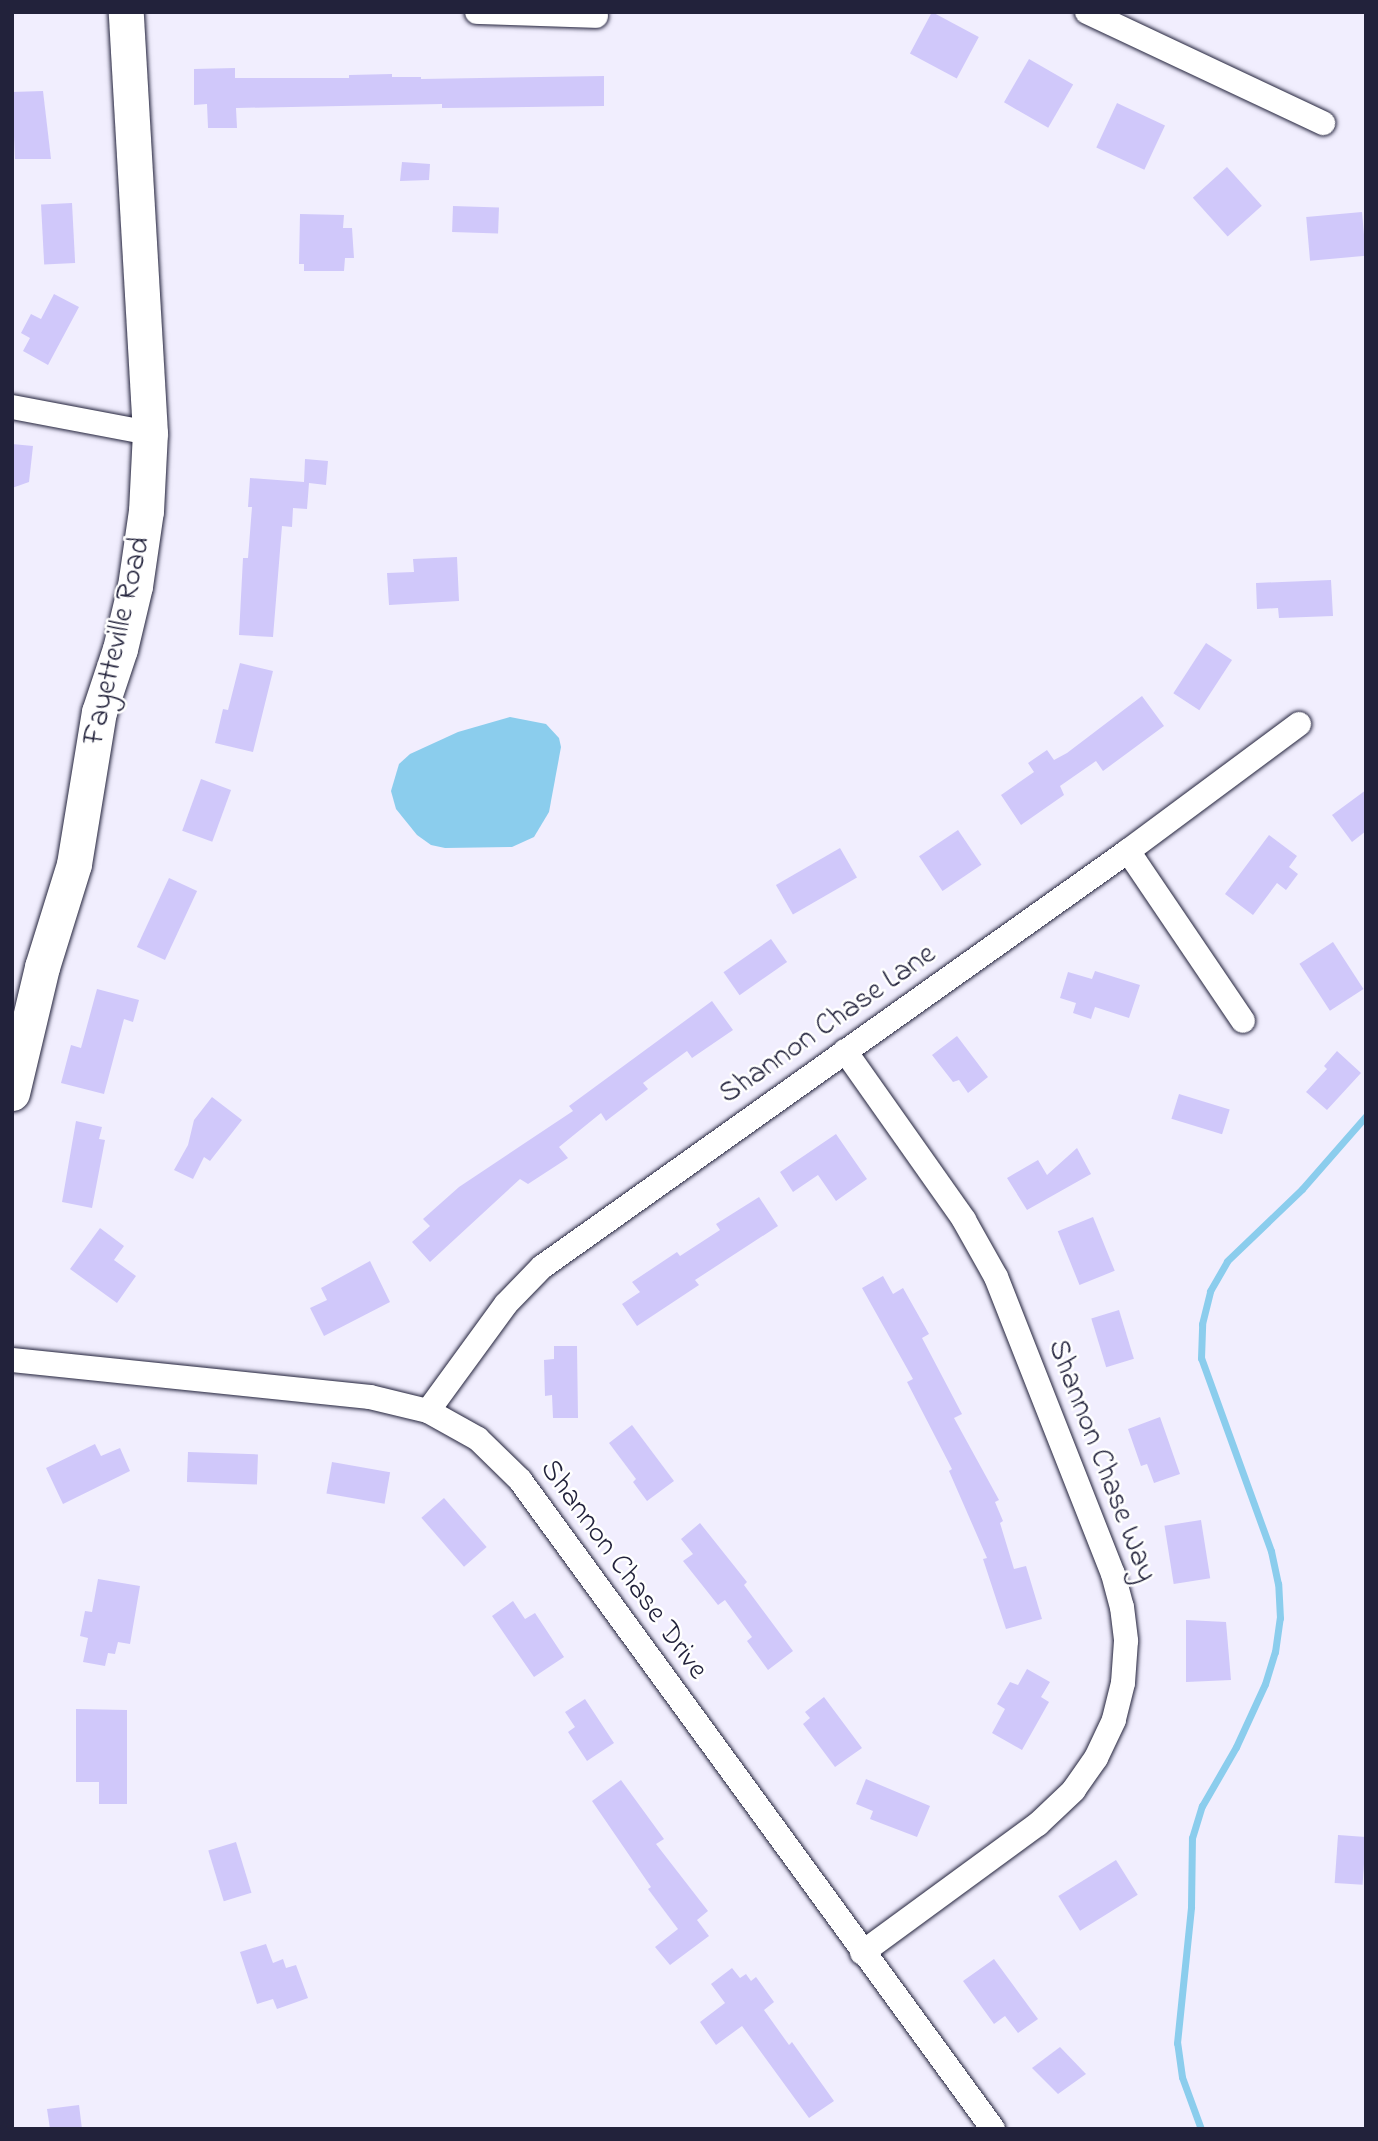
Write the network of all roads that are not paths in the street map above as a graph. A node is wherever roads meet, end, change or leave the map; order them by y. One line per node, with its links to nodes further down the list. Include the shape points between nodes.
1 (126, 12): 7 (street, Fayetteville Road)
2 (477, 12): 4 (street)
3 (1087, 12): 5 (street)
4 (596, 16)
5 (1323, 123)
6 (12, 407): 7 (street)
7 (149, 433): 12 (street, Fayetteville Road, via 146,511 135,586 99,712 74,864 42,967)
8 (1299, 724): 9 (street, Shannon Chase Lane)
9 (1128, 851): 10 (street); 11 (street, Shannon Chase Lane)
10 (1244, 1021)
11 (845, 1051): 14 (street, Shannon Chase Lane, via 542,1267 506,1304); 15 (street, Shannon Chase Way, via 964,1220 996,1277 1113,1574 1126,1641 1114,1720 1074,1790 1038,1824)
12 (12, 1093)
13 (12, 1360): 14 (street, Shannon Chase Drive, via 370,1397)
14 (428, 1411): 15 (street, Shannon Chase Drive, via 478,1439 520,1480)
15 (862, 1952): 16 (street, Shannon Chase Drive)
16 (993, 2129)

